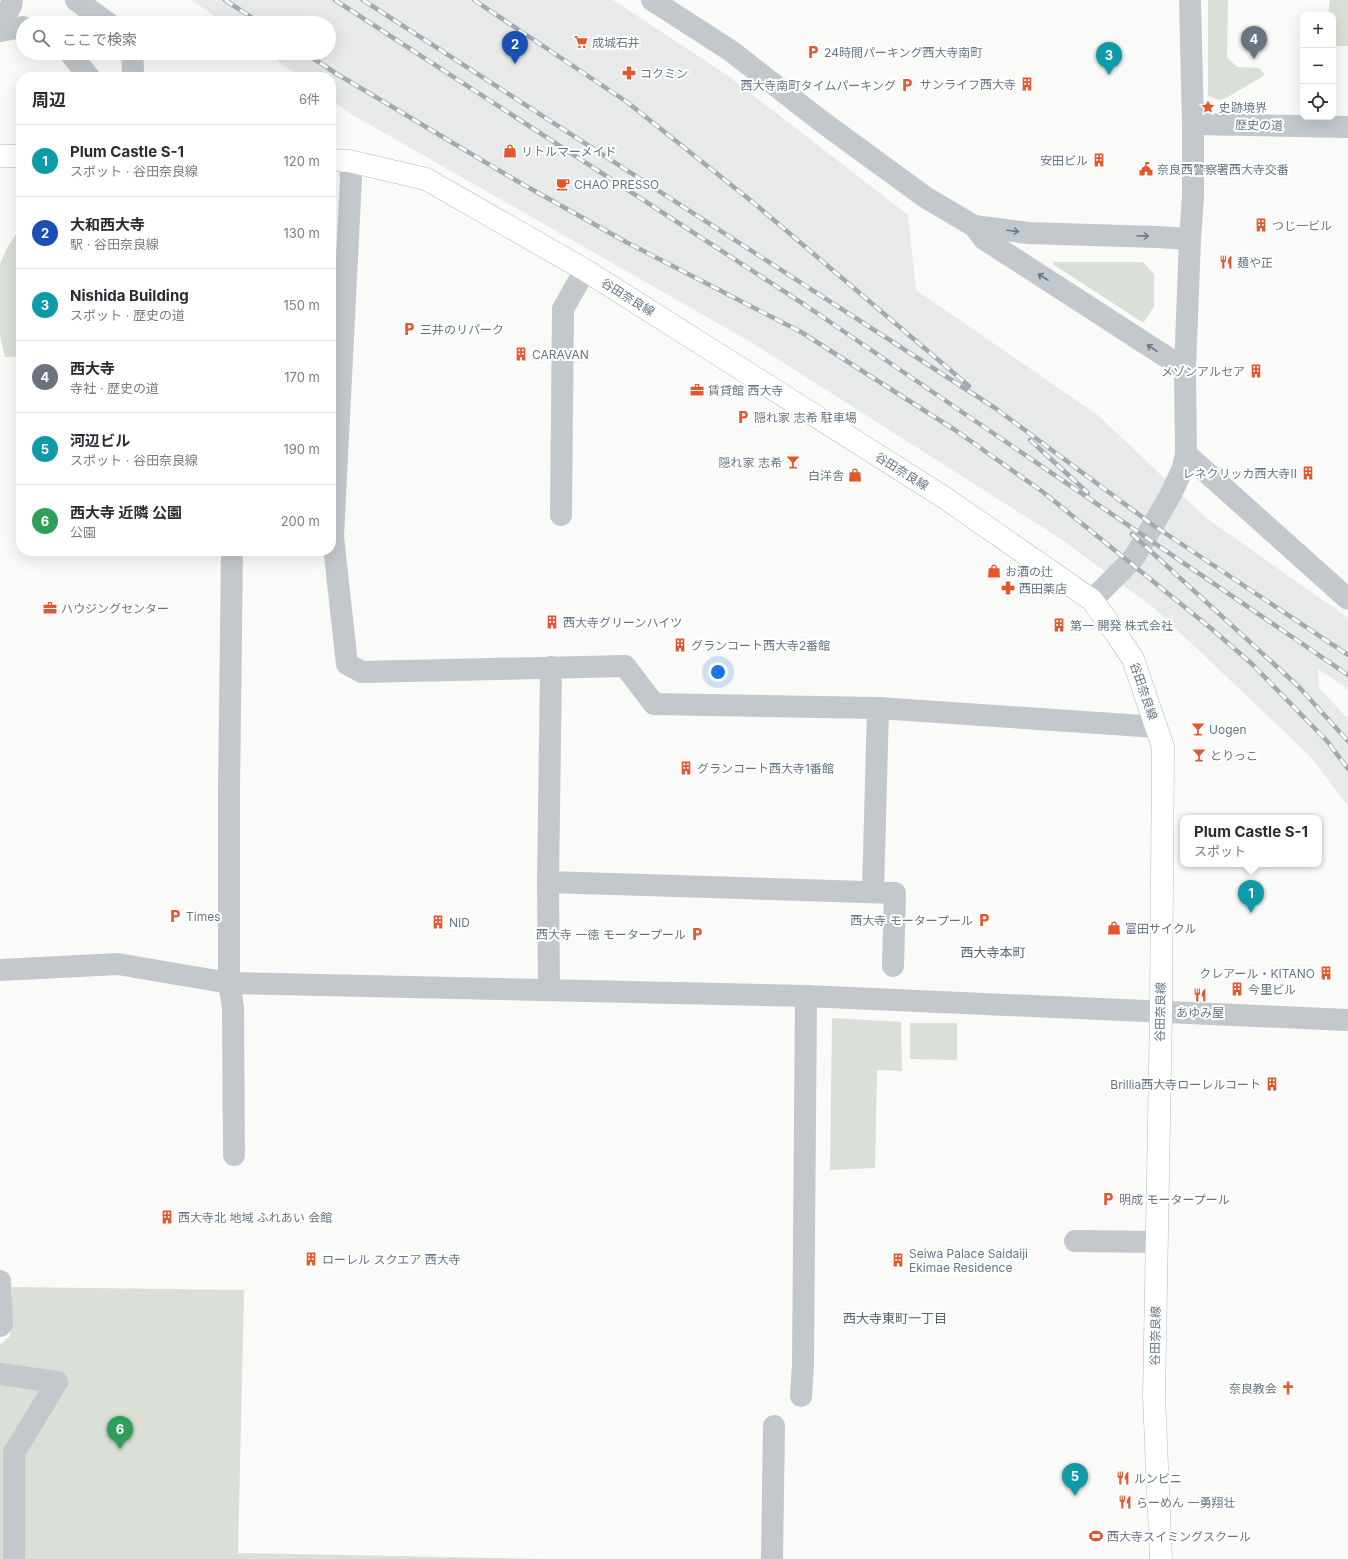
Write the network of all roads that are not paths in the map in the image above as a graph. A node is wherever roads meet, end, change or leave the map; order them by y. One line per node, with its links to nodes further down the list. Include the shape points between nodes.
1 (12, 0): 6 (street)
2 (76, 0): 5 (street)
3 (652, 0): 18 (street, via 731,51 821,122 925,198)
4 (1190, 0): 13 (street)
5 (98, 16)
6 (0, 22)
7 (16, 29): 8 (street)
8 (0, 32)
9 (76, 60): 11 (street)
10 (132, 60): 12 (street)
11 (85, 72)
12 (133, 72)
13 (1194, 124): 14 (street, 歴史の道); 19 (street, via 1194,198)
14 (1348, 127)
15 (0, 156): 16 (main road)
16 (16, 156)
17 (340, 161): 20 (main road, 谷田奈良線, via 426,179); 23 (street, via 352,178)
18 (974, 226): 19 (street, one-way to 19, via 1028,233); 21 (street, one-way to 18, via 984,239)
19 (1190, 239): 21 (street)
20 (585, 270): 24 (street, via 562,309); 28 (main road, 谷田奈良線, via 945,498)
21 (1185, 369): 22 (street)
22 (1186, 454): 27 (street); 28 (street, via 1183,468 1170,496 1135,556)
23 (336, 466)
24 (561, 515)
25 (232, 556): 36 (street)
26 (334, 556): 29 (street, via 347,664 362,672)
27 (1348, 599)
28 (1092, 600): 31 (main road, 谷田奈良線, via 1133,659)
29 (551, 667): 30 (street, via 625,666 654,704); 32 (street)
30 (878, 708): 31 (street); 33 (street)
31 (1157, 727): 39 (main road, 谷田奈良線, via 1163,747)
32 (548, 882): 33 (street); 37 (street)
33 (873, 892): 34 (street, via 895,893)
34 (893, 966)
35 (0, 970): 36 (street, via 118,964)
36 (229, 983): 37 (street); 41 (street, via 233,1007)
37 (549, 990): 38 (street)
38 (806, 996): 39 (street); 47 (street)
39 (1161, 1011): 40 (street); 43 (main road, 谷田奈良線)
40 (1348, 1020)
41 (234, 1155)
42 (1075, 1241): 43 (street)
43 (1157, 1242): 51 (main road, 谷田奈良線, via 1154,1397)
44 (0, 1281): 45 (street)
45 (0, 1326)
46 (0, 1374): 49 (street, via 58,1382 14,1453)
47 (801, 1396)
48 (774, 1426): 50 (street)
49 (14, 1559)
50 (772, 1559)
51 (1161, 1559)

